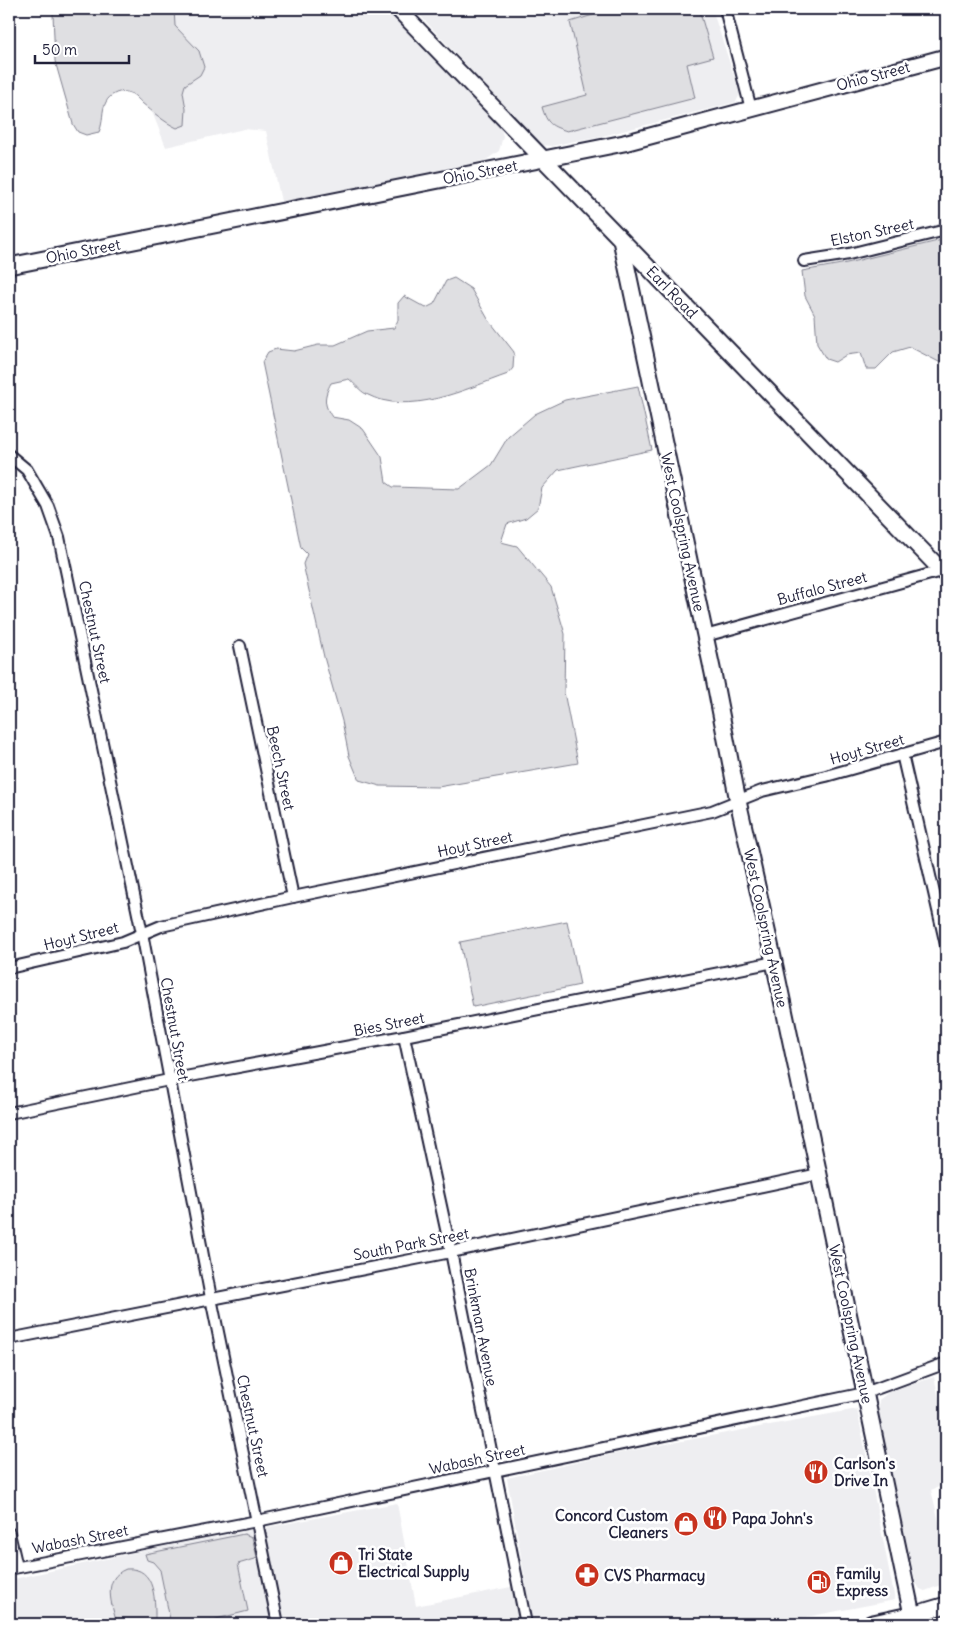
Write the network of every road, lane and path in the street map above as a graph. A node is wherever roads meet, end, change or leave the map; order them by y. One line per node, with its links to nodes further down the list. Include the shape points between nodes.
1 (398, 9): 5 (street, Earl Road)
2 (725, 9): 4 (street)
3 (946, 57): 4 (street, Ohio Street)
4 (751, 109): 5 (street, Ohio Street, via 624,143)
5 (543, 160): 7 (street, Earl Road); 9 (street, Ohio Street)
6 (946, 230): 8 (street, Elston Street, via 849,254)
7 (622, 240): 11 (street, Earl Road); 12 (street, West Coolspring Avenue)
8 (804, 261)
9 (9, 266)
10 (9, 455): 19 (street, Chestnut Street, via 27,470 48,506 59,537)
11 (945, 572): 12 (street, Buffalo Street)
12 (705, 636): 16 (street, West Coolspring Avenue)
13 (240, 646): 17 (street, Beech Street)
14 (946, 742): 15 (street, Hoyt Street)
15 (902, 754): 16 (street, Hoyt Street, via 762,791); 18 (street)
16 (738, 801): 17 (street, Hoyt Street, via 712,811); 21 (street, West Coolspring Avenue)
17 (293, 896): 19 (street, Hoyt Street, via 160,926)
18 (944, 922): 20 (street)
19 (142, 933): 22 (street, Hoyt Street, via 123,942); 24 (street, Chestnut Street)
20 (946, 945)
21 (774, 962): 23 (street, Bies Street); 26 (street, West Coolspring Avenue)
22 (9, 968)
23 (404, 1036): 24 (street, Bies Street); 27 (street, Brinkman Avenue)
24 (169, 1080): 25 (street, Bies Street); 28 (street, Chestnut Street)
25 (9, 1113)
26 (819, 1174): 27 (street, South Park Street); 31 (street, West Coolspring Avenue)
27 (451, 1252): 28 (street, South Park Street); 32 (street, Brinkman Avenue)
28 (211, 1298): 29 (street, South Park Street); 33 (street, Chestnut Street)
29 (9, 1339)
30 (946, 1363): 31 (street, Wabash Street)
31 (865, 1393): 32 (street, Wabash Street); 37 (street, West Coolspring Avenue)
32 (494, 1471): 33 (street, Wabash Street); 39 (street, Brinkman Avenue)
33 (257, 1521): 35 (street, Wabash Street); 38 (street, Chestnut Street)
34 (9, 1533): 35 (street)
35 (13, 1568)
36 (946, 1605): 37 (street)
37 (911, 1621): 40 (main road)
38 (278, 1624)
39 (526, 1624)
40 (871, 1624)

